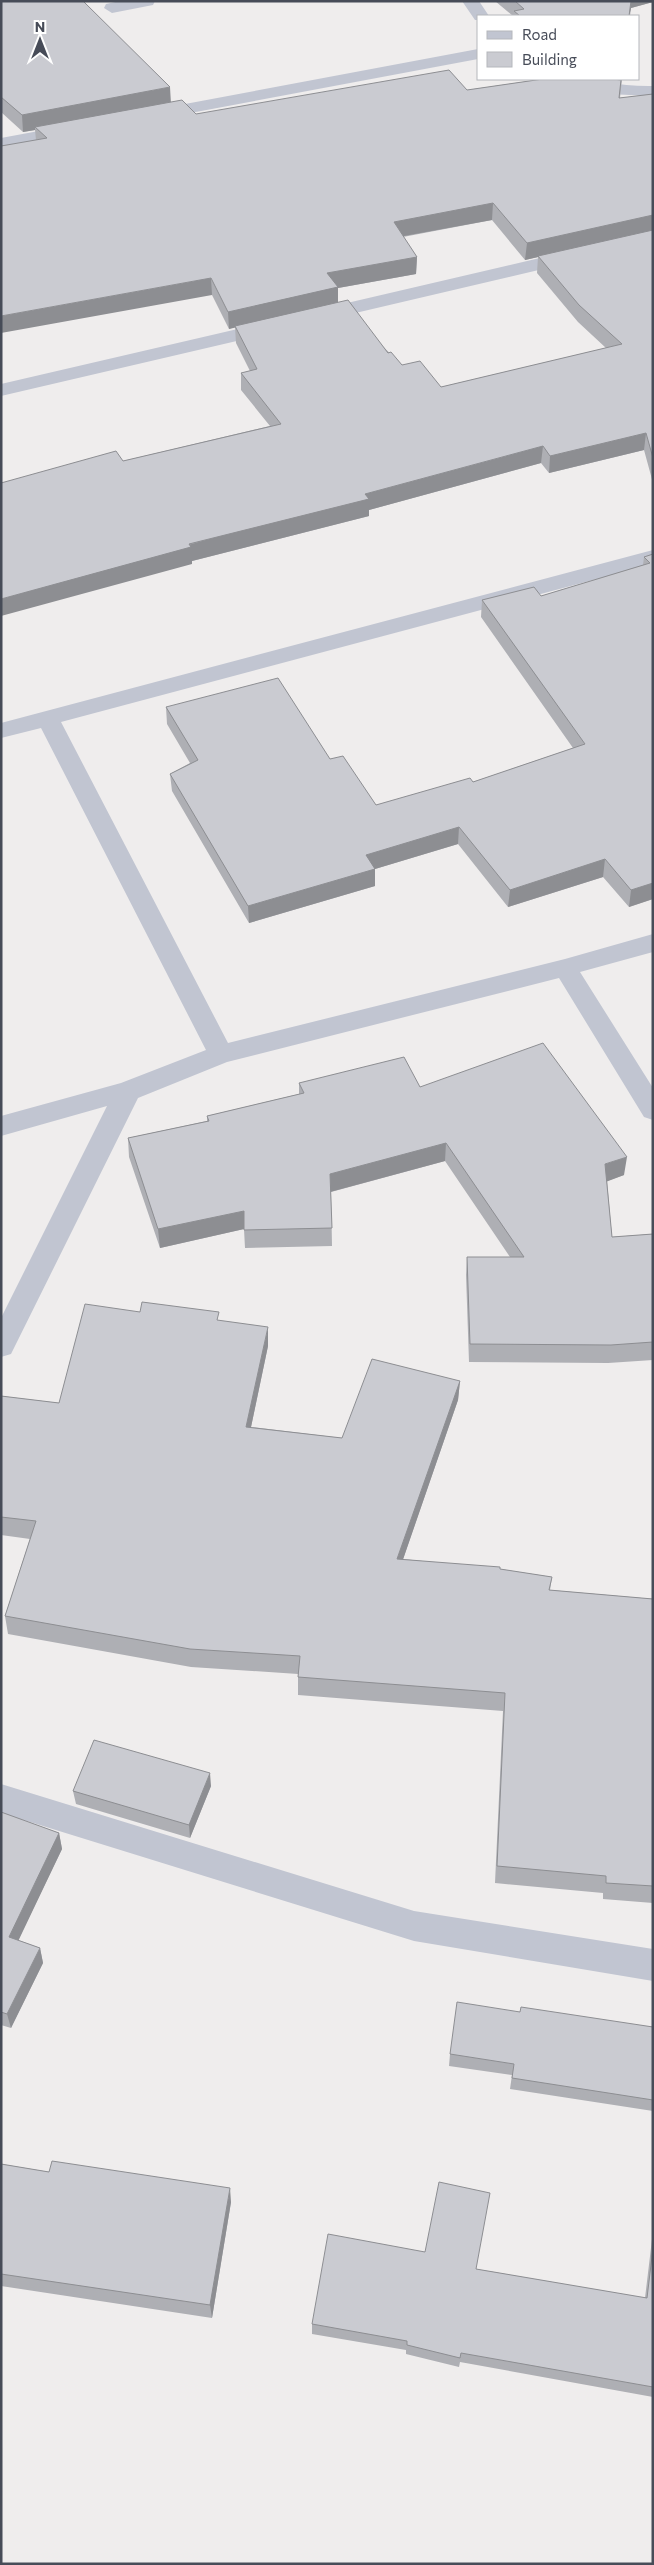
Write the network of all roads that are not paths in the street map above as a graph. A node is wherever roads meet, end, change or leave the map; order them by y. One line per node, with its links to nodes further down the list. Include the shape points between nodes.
1 (147, 1): 3 (street)
2 (470, 1): 4 (street)
3 (112, 8)
4 (480, 15)
5 (477, 54): 8 (street)
6 (566, 80): 7 (street, via 640,92)
7 (653, 91)
8 (137, 118)
9 (89, 126): 10 (street)
10 (1, 143)
11 (594, 252): 12 (street)
12 (1, 390)
13 (653, 557): 14 (street)
14 (48, 720): 15 (street); 18 (street)
15 (1, 731)
16 (653, 943): 17 (street)
17 (565, 968): 18 (street); 20 (street)
18 (221, 1054): 19 (street)
19 (128, 1091): 21 (street); 22 (street)
20 (653, 1110)
21 (1, 1126)
22 (1, 1346)
23 (1, 1798): 24 (street, via 414,1926)
24 (653, 1965)

